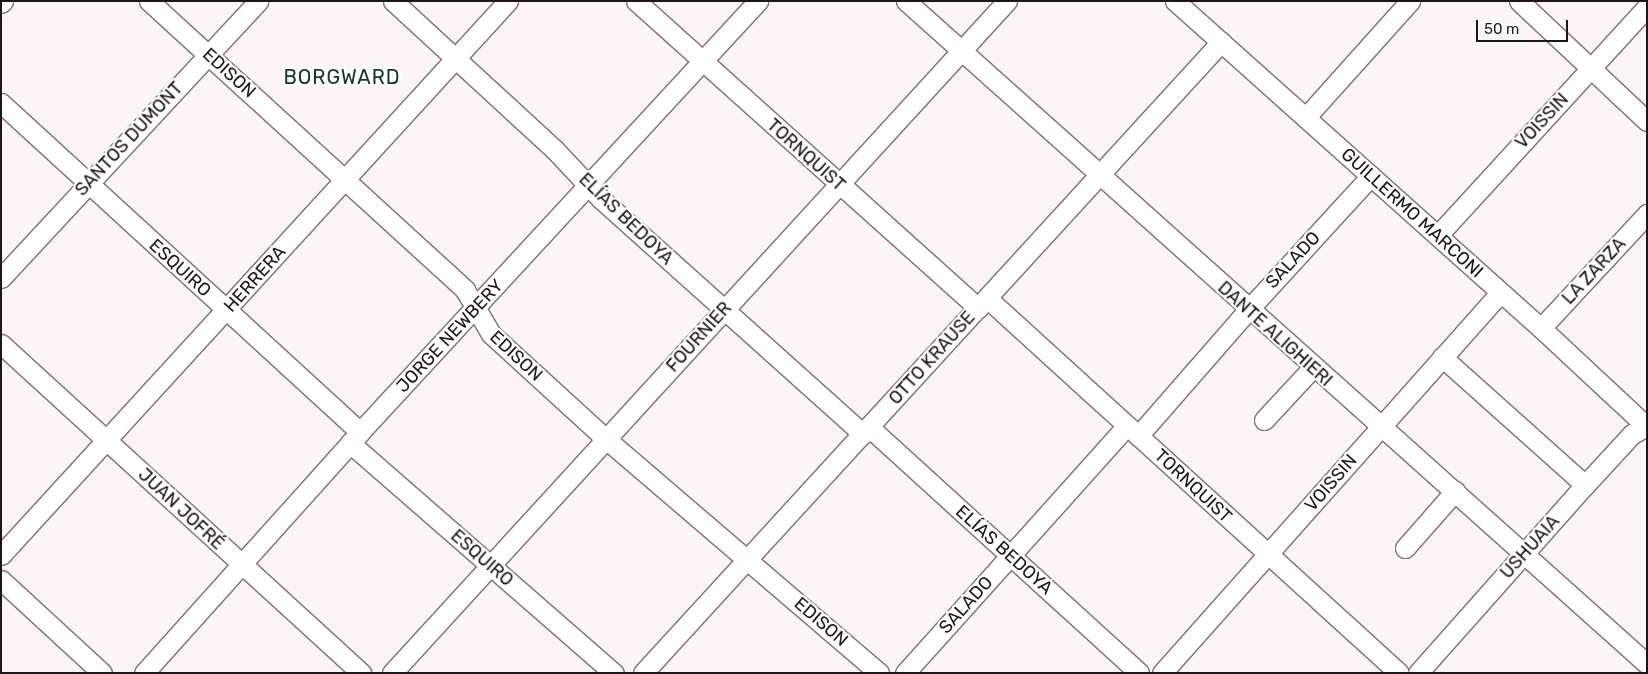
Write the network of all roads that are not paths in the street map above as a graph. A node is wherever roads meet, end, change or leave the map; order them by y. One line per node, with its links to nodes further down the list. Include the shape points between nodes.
1 (149, 1): 15 (street, EDISON)
2 (258, 1): 15 (street, SANTOS DUMONT)
3 (393, 1): 16 (street, ELÍAS BEDOYA)
4 (508, 1): 16 (street, HERRERA)
5 (636, 1): 17 (street, TORNQUIST)
6 (758, 1): 17 (street, JORGE NEWBERY)
7 (906, 1): 14 (street, DANTE ALIGHIERI)
8 (1007, 1): 14 (street, FOURNIER)
9 (1410, 1): 20 (street)
10 (1519, 1): 18 (street)
11 (1186, 5): 13 (street, GUILLERMO MARCONI)
12 (1647, 7): 18 (street, VOISSIN)
13 (1220, 42): 20 (street, GUILLERMO MARCONI); 22 (street, OTTO KRAUSE)
14 (962, 52): 22 (street, DANTE ALIGHIERI); 26 (street, FOURNIER)
15 (208, 54): 24 (street, EDISON); 25 (street, SANTOS DUMONT)
16 (455, 58): 24 (street, HERRERA); 27 (street, ELÍAS BEDOYA, via 554,149)
17 (702, 63): 26 (street, TORNQUIST); 27 (street, JORGE NEWBERY)
18 (1591, 69): 21 (street); 29 (street, VOISSIN)
19 (1, 103): 25 (street, ESQUIRO)
20 (1306, 117): 23 (street, GUILLERMO MARCONI)
21 (1647, 121)
22 (1098, 175): 32 (street, OTTO KRAUSE); 36 (street, DANTE ALIGHIERI)
23 (1371, 176): 29 (street, GUILLERMO MARCONI); 36 (street, SALADO)
24 (345, 179): 33 (street, EDISON, via 464,290); 34 (street, HERRERA)
25 (88, 184): 30 (street, SANTOS DUMONT); 34 (street, ESQUIRO)
26 (840, 185): 32 (street, TORNQUIST); 35 (street, FOURNIER)
27 (589, 186): 33 (street, JORGE NEWBERY); 35 (street, ELÍAS BEDOYA)
28 (1647, 214): 37 (street, LA ZARZA)
29 (1438, 235): 31 (street, GUILLERMO MARCONI)
30 (1, 278)
31 (1500, 293): 37 (street, GUILLERMO MARCONI); 39 (street, VOISSIN)
32 (982, 303): 44 (street, OTTO KRAUSE); 45 (street, TORNQUIST)
33 (477, 308): 46 (street, JORGE NEWBERY); 47 (street, EDISON, via 491,334)
34 (227, 310): 46 (street, ESQUIRO); 48 (street, HERRERA)
35 (723, 310): 44 (street, ELÍAS BEDOYA); 47 (street, FOURNIER)
36 (1248, 310): 40 (street, DANTE ALIGHIERI); 45 (street, SALADO)
37 (1540, 328): 43 (street, GUILLERMO MARCONI)
38 (1, 344): 48 (street, JUAN JOFRÉ)
39 (1442, 357): 42 (street, VOISSIN); 49 (street)
40 (1313, 368): 41 (street); 42 (street, DANTE ALIGHIERI)
41 (1264, 420)
42 (1380, 426): 50 (street, DANTE ALIGHIERI); 52 (street, VOISSIN)
43 (1646, 427): 49 (street, USHUAIA, via 1632,434)
44 (866, 430): 55 (street, ELÍAS BEDOYA); 56 (street, OTTO KRAUSE)
45 (1132, 431): 52 (street, TORNQUIST); 55 (street, SALADO)
46 (355, 437): 57 (street, JORGE NEWBERY); 58 (street, ESQUIRO)
47 (606, 439): 56 (street, EDISON); 58 (street, FOURNIER)
48 (107, 441): 54 (street, HERRERA); 57 (street, JUAN JOFRÉ)
49 (1584, 485): 53 (street, USHUAIA)
50 (1455, 491): 51 (street); 53 (street, DANTE ALIGHIERI)
51 (1406, 548)
52 (1267, 554): 70 (street, VOISSIN); 71 (street, TORNQUIST)
53 (1524, 554): 60 (street, DANTE ALIGHIERI); 72 (street, USHUAIA)
54 (1, 555)
55 (1010, 556): 68 (street, SALADO); 69 (street, ELÍAS BEDOYA)
56 (747, 559): 66 (street, OTTO KRAUSE); 67 (street, EDISON)
57 (242, 564): 62 (street, JORGE NEWBERY); 63 (street, JUAN JOFRÉ)
58 (489, 565): 64 (street, FOURNIER); 65 (street, ESQUIRO)
59 (1, 580): 61 (street)
60 (1647, 664)
61 (102, 673)
62 (144, 673)
63 (361, 673)
64 (392, 673)
65 (614, 673)
66 (644, 673)
67 (879, 673)
68 (905, 673)
69 (1139, 673)
70 (1162, 673)
71 (1399, 673)
72 (1418, 673)

